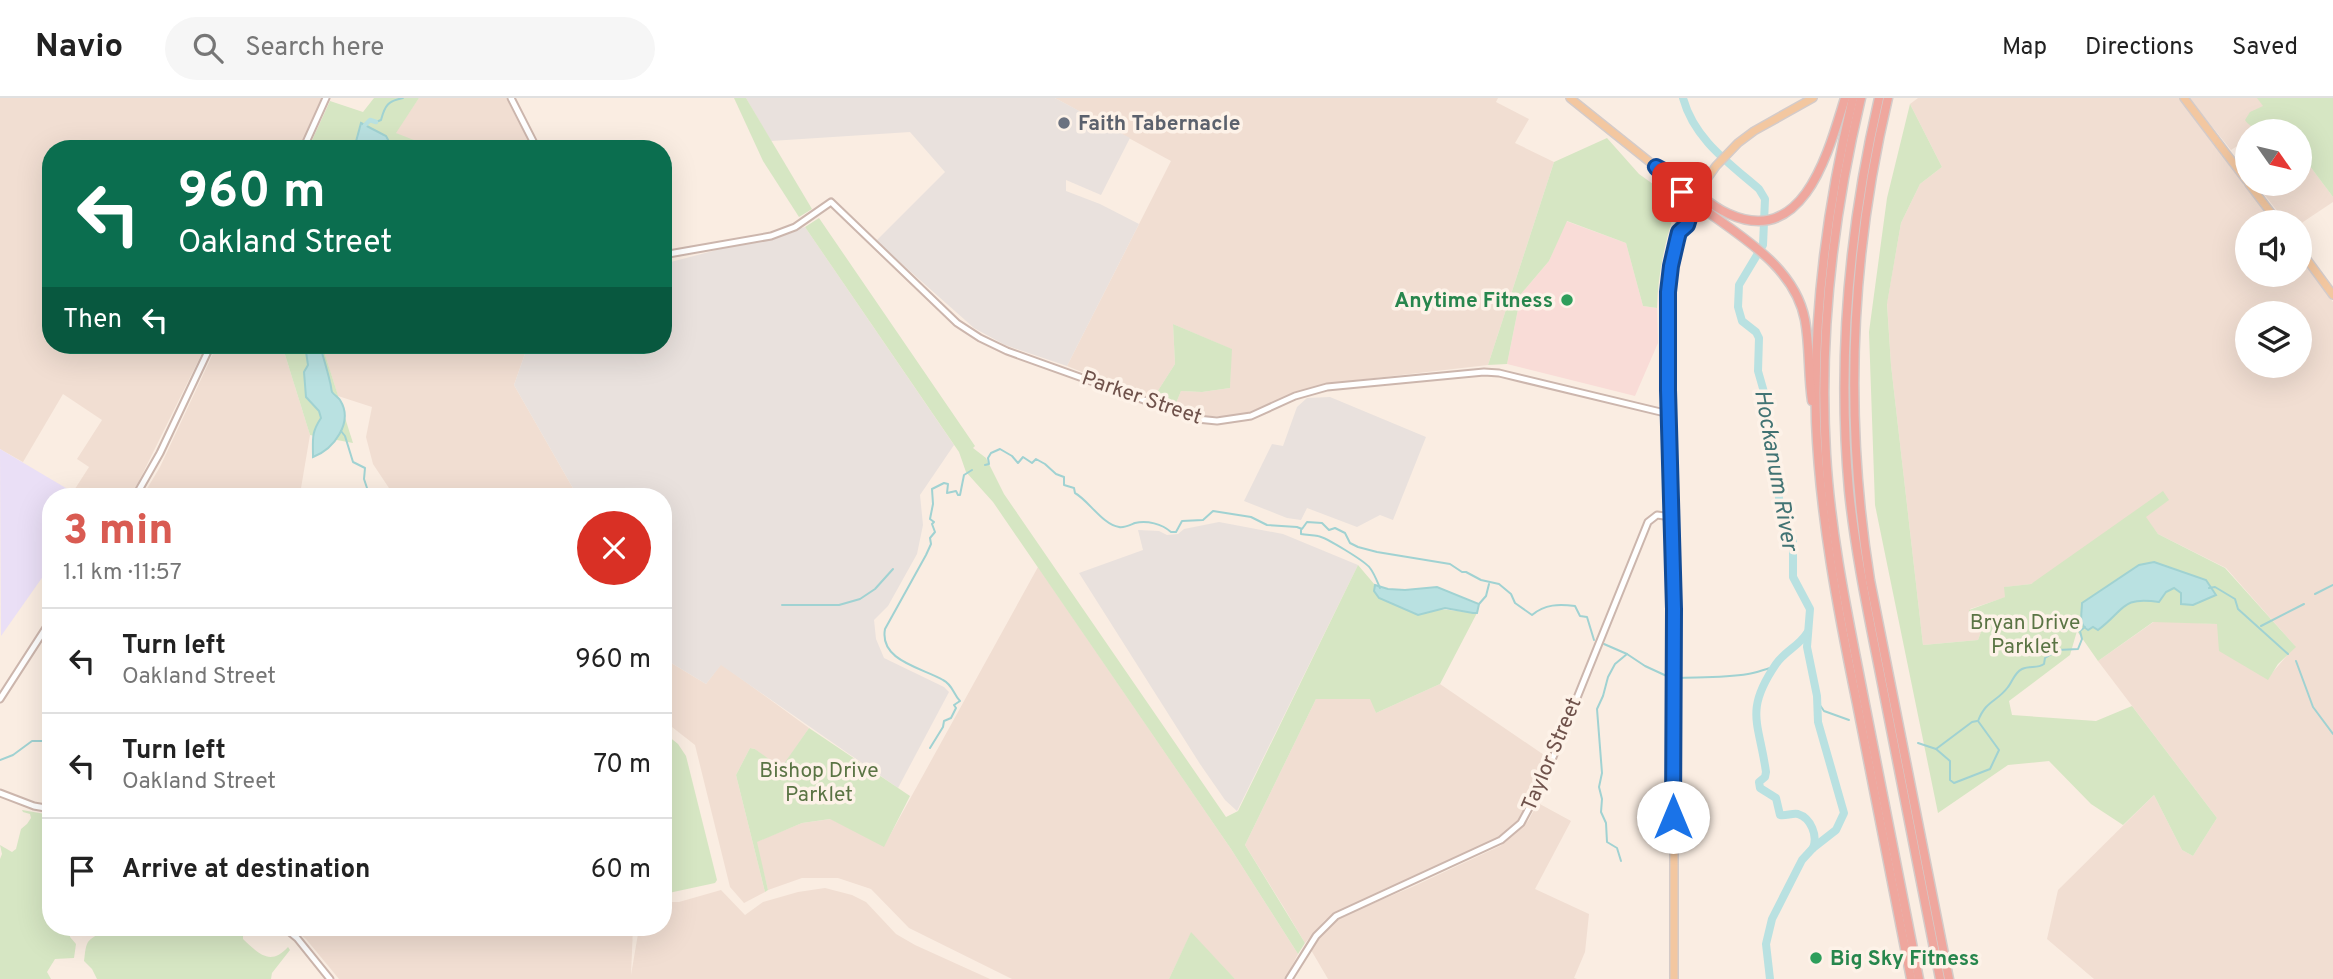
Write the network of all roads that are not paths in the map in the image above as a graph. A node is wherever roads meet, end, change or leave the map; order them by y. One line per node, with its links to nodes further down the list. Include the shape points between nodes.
1 (326, 98): 13 (street)
2 (511, 98): 14 (street)
3 (1570, 98): 17 (main road, via 1672,184)
4 (1793, 98): 12 (street)
5 (1813, 98): 12 (main road)
6 (1845, 98): 17 (highway, via 1812,188 1796,206 1772,218 1755,220 1727,214)
7 (1853, 98): 24 (highway, via 1821,277)
8 (1861, 98): 36 (highway, via 1842,184 1830,274 1824,371 1826,455 1842,586)
9 (1879, 98): 37 (highway, via 1858,199 1848,288 1844,374 1848,468 1860,570)
10 (1888, 98): 38 (highway, via 1857,277 1855,452 1870,580)
11 (2184, 98): 15 (main road)
12 (1796, 107): 17 (main road, via 1731,150)
13 (307, 140)
14 (532, 140)
15 (2235, 166)
16 (2258, 196): 18 (main road)
17 (1695, 197): 23 (main road, via 1680,221 1668,286); 24 (highway, via 1769,259 1788,282 1804,317)
18 (2269, 210)
19 (672, 253): 23 (street, Parker Street, via 771,236 795,227 831,202 942,310 979,338 1197,419 1251,416 1327,387 1484,372)
20 (2312, 266): 21 (main road)
21 (2333, 295)
22 (207, 354): 25 (street)
23 (1669, 414): 26 (main road)
24 (1818, 453): 35 (highway, via 1833,582)
25 (140, 488)
26 (1672, 517): 33 (street, Taylor Street, via 1657,515 1648,522 1543,782 1521,823 1501,840 1336,916 1316,936); 34 (main road)
27 (42, 634): 28 (street)
28 (0, 699)
29 (0, 793): 30 (street)
30 (42, 807)
31 (295, 936): 32 (street)
32 (330, 979)
33 (1289, 979)
34 (1674, 979)
35 (1911, 979)
36 (1919, 979)
37 (1940, 979)
38 (1949, 979)

